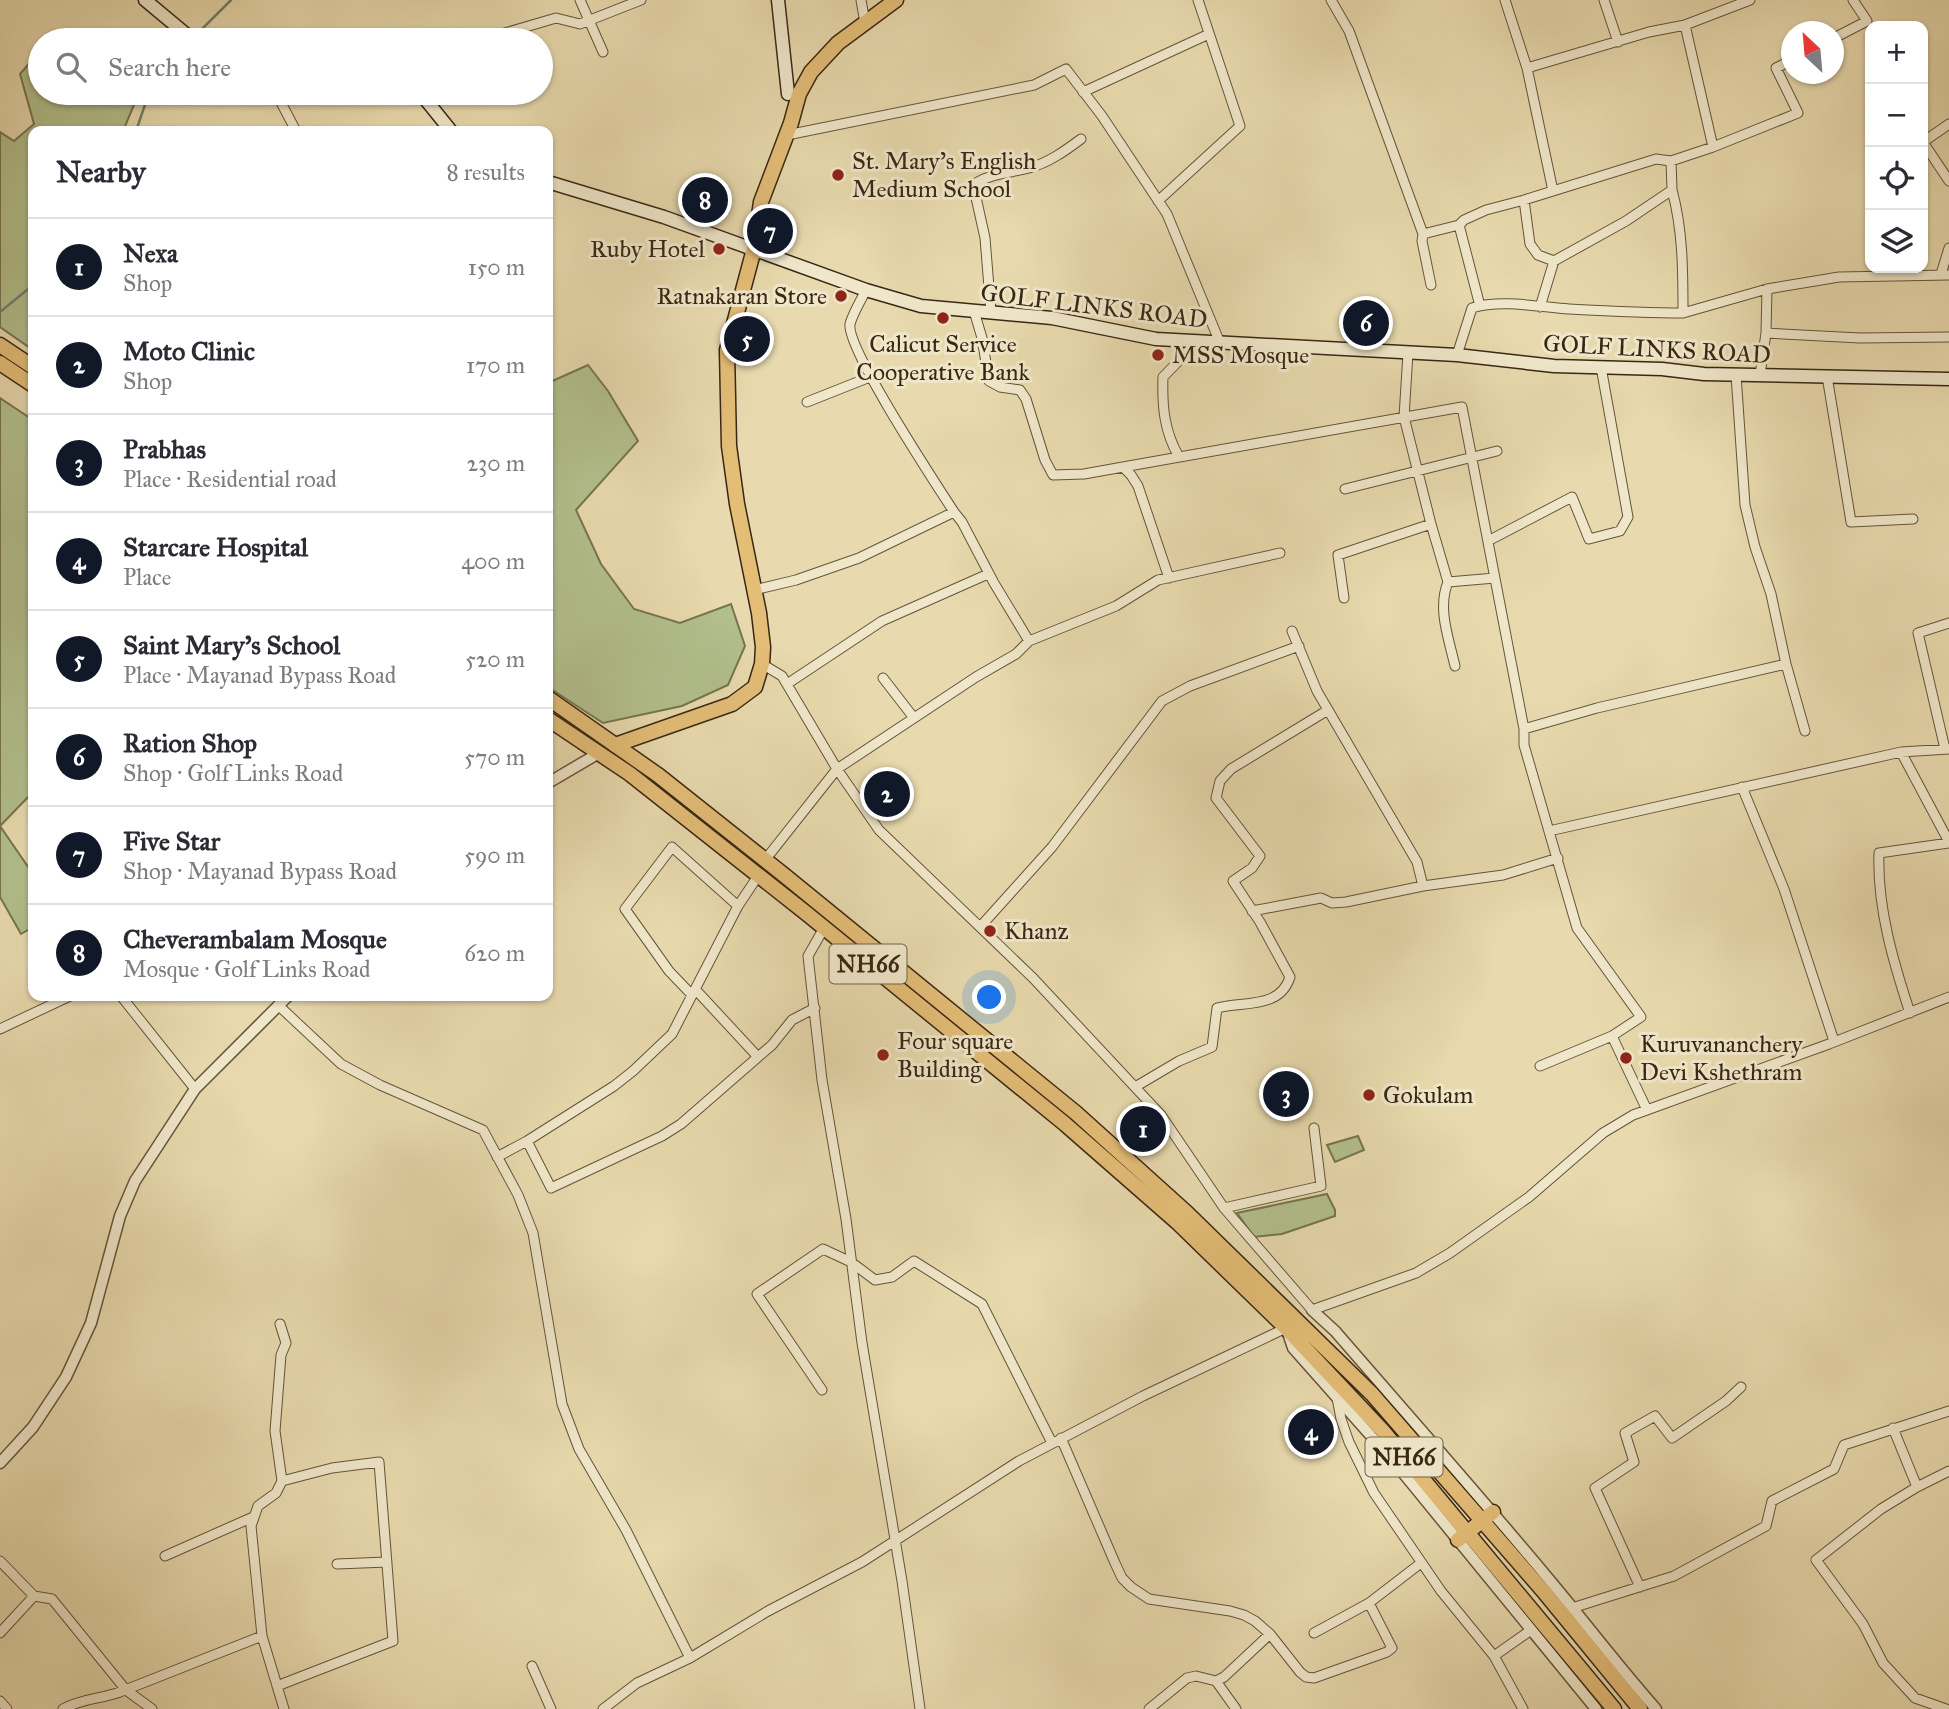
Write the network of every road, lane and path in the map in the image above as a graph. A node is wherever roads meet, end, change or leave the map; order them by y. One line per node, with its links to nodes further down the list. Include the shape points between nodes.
1 (145, 0): 16 (main road)
2 (580, 0): 13 (street)
3 (641, 0): 13 (street)
4 (778, 0): 25 (main road)
5 (860, 0): 14 (street)
6 (896, 0): 14 (main road)
7 (1198, 0): 19 (street)
8 (1331, 0): 42 (street, via 1349,31)
9 (1505, 0): 22 (street)
10 (1604, 0): 20 (street)
11 (1853, 0): 18 (street, via 1867,21)
12 (1747, 1): 15 (street)
13 (589, 20): 17 (street, via 580,24 556,18); 21 (street)
14 (865, 23): 25 (main road, via 838,43)
15 (1685, 25): 20 (street); 33 (street)
16 (179, 28)
17 (522, 28)
18 (1844, 32)
19 (1209, 34): 24 (street); 40 (street, via 1240,126)
20 (1618, 42): 22 (street)
21 (603, 52)
22 (1527, 68): 38 (street)
23 (1784, 84): 33 (street, via 1798,113)
24 (1083, 92): 31 (street, via 1066,69 1034,85); 40 (street)
25 (792, 99): 31 (main road)
26 (282, 105): 29 (street)
27 (431, 105): 30 (main road)
28 (1949, 124): 35 (street, via 1923,142)
29 (293, 126)
30 (448, 126)
31 (789, 129): 43 (main road, via 761,202)
32 (1081, 139): 53 (street, via 1048,161 976,183)
33 (1713, 147): 34 (street)
34 (1671, 161): 37 (street); 38 (street, via 1656,159)
35 (1949, 181)
36 (553, 184): 43 (main road, GOLF LINKS ROAD)
37 (1672, 190): 45 (street); 54 (street, via 1679,215)
38 (1553, 191): 39 (street)
39 (1524, 200): 41 (street, via 1486,210); 45 (street, via 1531,244 1538,255)
40 (1158, 201): 58 (street)
41 (1459, 225): 42 (street); 50 (street)
42 (1423, 234): 47 (street)
43 (754, 248): 49 (main road, GOLF LINKS ROAD); 88 (main road, via 727,350 729,446)
44 (1949, 248): 46 (street)
45 (1554, 261): 51 (street)
46 (1945, 274): 48 (street, via 1839,277)
47 (1431, 285)
48 (1767, 289): 54 (street); 55 (street)
49 (866, 290): 52 (main road, GOLF LINKS ROAD, via 921,306); 68 (street, via 850,325)
50 (1480, 306): 51 (street); 61 (street, via 1472,308)
51 (1540, 307): 54 (street)
52 (974, 311): 53 (main road, GOLF LINKS ROAD); 76 (street, via 989,381 1020,390 1026,398 1053,475)
53 (991, 313): 57 (main road, GOLF LINKS ROAD, via 1052,318 1156,339)
54 (1683, 313)
55 (1766, 333): 56 (street); 66 (street)
56 (1949, 337)
57 (1198, 341): 58 (main road, GOLF LINKS ROAD); 74 (street, via 1163,377 1162,410)
58 (1220, 343): 60 (main road, GOLF LINKS ROAD)
59 (0, 345): 63 (main road)
60 (1408, 353): 61 (main road, GOLF LINKS ROAD); 72 (street)
61 (1457, 355): 64 (main road, GOLF LINKS ROAD)
62 (0, 363): 70 (main road)
63 (28, 364)
64 (1601, 367): 65 (main road, GOLF LINKS ROAD); 82 (street, via 1628,517 1620,531 1589,539 1572,497)
65 (1736, 375): 66 (main road, GOLF LINKS ROAD); 95 (street, via 1745,505)
66 (1759, 375): 67 (main road, GOLF LINKS ROAD)
67 (1826, 376): 69 (main road, GOLF LINKS ROAD); 80 (street, via 1851,522)
68 (870, 377): 71 (street); 79 (street)
69 (1949, 379)
70 (28, 382)
71 (807, 402)
72 (1405, 417): 74 (street); 75 (street, via 1462,407); 77 (street)
73 (1497, 451): 75 (street)
74 (1179, 457): 76 (street)
75 (1472, 458): 77 (street); 82 (street)
76 (1123, 467): 85 (street, via 1138,486)
77 (1417, 470): 78 (street); 81 (street)
78 (1345, 489)
79 (954, 513): 84 (street); 88 (street, via 859,558)
80 (1913, 519)
81 (1430, 524): 87 (street); 89 (street, via 1338,555)
82 (1488, 541): 86 (street)
83 (1280, 553): 85 (street)
84 (988, 574): 92 (street); 98 (street, via 882,621)
85 (1170, 578): 92 (street, via 1158,580 1116,606)
86 (1495, 578): 87 (street); 103 (street)
87 (1448, 582): 96 (street, via 1443,609)
88 (754, 590): 94 (main road)
89 (1344, 597)
90 (1949, 623): 106 (street, via 1918,633)
91 (1292, 631): 93 (street)
92 (1029, 641): 101 (street, via 1016,654)
93 (1299, 646): 100 (street); 120 (street, via 1162,701 1052,847)
94 (762, 664): 98 (street); 105 (main road, via 755,687 732,704)
95 (1786, 664): 103 (street); 104 (street)
96 (1455, 666)
97 (883, 678): 101 (street)
98 (787, 684): 109 (street)
99 (553, 702): 105 (main road, NH66)
100 (1328, 710): 117 (street, via 1418,862); 119 (street, via 1231,769 1220,781 1216,798 1260,856 1233,881)
101 (914, 718): 109 (street)
102 (553, 722): 108 (main road, NH66)
103 (1524, 729): 112 (street, via 1524,745)
104 (1805, 731)
105 (615, 745): 115 (main road, NH66)
106 (1947, 749): 107 (street)
107 (1901, 752): 111 (street); 113 (street)
108 (599, 753): 110 (street); 116 (main road, NH66)
109 (837, 769): 115 (street); 120 (street, via 879,830)
110 (553, 780)
111 (1742, 787): 112 (street); 132 (street, via 1784,889)
112 (1549, 831): 114 (street)
113 (1949, 843): 129 (street, via 1879,853 1891,954)
114 (1558, 858): 117 (street, via 1503,875); 131 (street, via 1577,928 1641,1017)
115 (765, 860): 156 (main road, NH66, via 1076,1113 1187,1213 1372,1394)
116 (758, 876): 118 (street); 121 (main road, NH66)
117 (1423, 886): 119 (street, via 1346,902 1321,898)
118 (738, 906): 122 (street); 122 (street, via 673,847 625,909 669,971)
119 (1252, 911): 135 (street, via 1290,977 1288,985 1270,1000 1217,1009 1212,1047)
120 (980, 927): 135 (street)
121 (824, 928): 128 (street, via 808,956); 145 (main road, NH66, via 1065,1124 1177,1222)
122 (694, 992): 133 (street); 139 (street, via 672,1034 633,1071)
123 (1949, 997): 129 (street)
124 (59, 1001): 130 (street)
125 (125, 1001): 136 (street)
126 (282, 1001): 127 (street)
127 (278, 1005): 136 (street); 140 (street, via 341,1064 483,1130)
128 (815, 1008): 133 (street, via 792,1020); 142 (street)
129 (1910, 1013): 132 (street)
130 (0, 1029)
131 (1612, 1036): 134 (street); 137 (street)
132 (1834, 1041): 137 (street)
133 (758, 1057): 139 (street, via 663,1136 551,1188)
134 (1540, 1066)
135 (1135, 1087): 141 (street, via 1161,1115)
136 (195, 1089): 152 (street, via 135,1181 120,1216 91,1323 66,1377 33,1427)
137 (1647, 1110): 143 (street, via 1603,1133 1529,1197 1450,1253 1416,1273)
138 (1314, 1128): 141 (street, via 1321,1186)
139 (527, 1140): 140 (street)
140 (497, 1157): 175 (street, via 533,1233 562,1404 579,1449 626,1530)
141 (1224, 1208): 143 (street)
142 (851, 1262): 147 (street, via 823,1249 757,1294); 151 (street, via 875,1280 892,1277 914,1261 982,1304); 159 (street)
143 (1312, 1310): 156 (street, via 1335,1331)
144 (281, 1324): 154 (street, via 286,1343 281,1354 275,1431)
145 (1286, 1328): 148 (street, via 1293,1348); 151 (street); 158 (main road, NH66, via 1382,1430)
146 (1741, 1387): 165 (street, via 1672,1438 1655,1416 1625,1433 1634,1462 1595,1488)
147 (822, 1390)
148 (1337, 1398): 158 (street); 163 (street, via 1360,1468)
149 (1949, 1411): 150 (street)
150 (1893, 1428): 155 (street); 165 (street, via 1844,1445 1834,1469 1772,1500 1766,1526 1674,1576)
151 (1056, 1441): 159 (street); 172 (street, via 1122,1578 1131,1587 1149,1599 1244,1615)
152 (0, 1463)
153 (1949, 1471): 155 (street)
154 (282, 1480): 157 (street); 162 (street, via 379,1462)
155 (1917, 1487): 195 (street, via 1816,1560 1863,1624 1882,1663 1915,1698)
156 (1487, 1516): 158 (main road); 168 (street); 193 (main road, NH66)
157 (253, 1517): 160 (street); 173 (street, via 251,1540)
158 (1462, 1536): 169 (street); 192 (main road, NH66)
159 (895, 1542): 175 (street); 187 (street)
160 (165, 1556)
161 (0, 1561): 166 (street)
162 (387, 1562): 164 (street); 178 (street, via 393,1641)
163 (1421, 1563): 167 (street); 174 (street)
164 (337, 1564)
165 (1640, 1587): 168 (street)
166 (34, 1596): 170 (street); 179 (street, via 52,1598)
167 (1368, 1603): 171 (street); 172 (street, via 1392,1648 1314,1678 1300,1672)
168 (1572, 1608): 194 (street)
169 (1531, 1630): 174 (street); 191 (street)
170 (0, 1633)
171 (1314, 1633)
172 (1270, 1634): 177 (street)
173 (262, 1636): 178 (street); 179 (street)
174 (1494, 1656): 190 (street)
175 (690, 1658): 186 (street, via 637,1683)
176 (532, 1666): 185 (street)
177 (1216, 1681): 188 (street, via 1187,1678); 189 (street)
178 (276, 1686): 184 (street)
179 (125, 1690): 182 (street, via 98,1700 76,1701); 183 (street)
180 (0, 1701): 181 (street)
181 (7, 1709)
182 (63, 1709)
183 (152, 1709)
184 (284, 1709)
185 (551, 1709)
186 (603, 1709)
187 (920, 1709)
188 (1149, 1709)
189 (1236, 1709)
190 (1523, 1709)
191 (1595, 1709)
192 (1614, 1709)
193 (1640, 1709)
194 (1656, 1709)
195 (1946, 1709)

